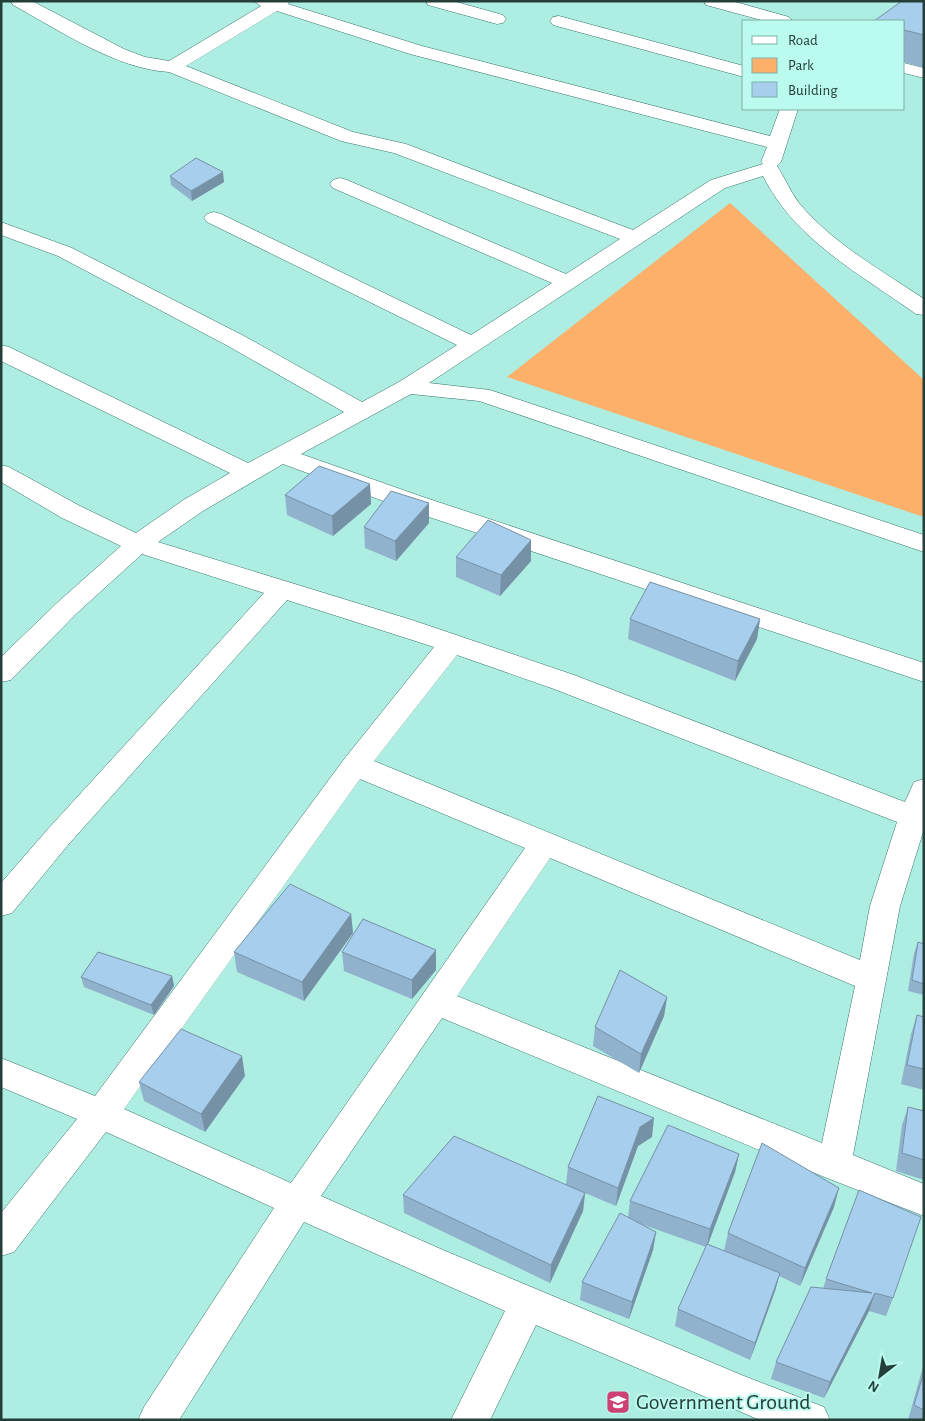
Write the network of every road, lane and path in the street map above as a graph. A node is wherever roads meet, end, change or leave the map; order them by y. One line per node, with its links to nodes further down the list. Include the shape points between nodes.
1 (19, 1): 8 (street, via 112,50 162,68)
2 (434, 1): 5 (street)
3 (712, 1): 6 (street)
4 (273, 3): 8 (street); 13 (street, via 416,50)
5 (497, 19)
6 (779, 20)
7 (560, 21): 10 (street)
8 (172, 67): 18 (street, via 348,137 398,148)
9 (905, 68): 11 (street)
10 (742, 71)
11 (924, 73)
12 (789, 110): 13 (street)
13 (777, 144): 14 (street)
14 (769, 168): 18 (street, via 718,184); 20 (street, via 798,214 825,239)
15 (340, 184): 19 (street)
16 (214, 218): 21 (street)
17 (1, 228): 24 (street, via 65,252 236,341)
18 (635, 238): 19 (street)
19 (568, 282): 21 (street)
20 (921, 303)
21 (472, 344): 23 (street)
22 (1, 352): 27 (street)
23 (407, 387): 24 (street); 29 (street, via 482,396)
24 (362, 412): 25 (street)
25 (281, 455): 27 (street); 33 (street, via 414,503)
26 (1, 472): 28 (street, via 71,512)
27 (248, 473): 28 (street)
28 (138, 544): 30 (street); 32 (street)
29 (924, 544)
30 (282, 590): 31 (street); 37 (street)
31 (452, 643): 34 (street); 35 (street)
32 (4, 666)
33 (924, 673)
34 (355, 765): 36 (street); 41 (street)
35 (918, 803): 38 (street, via 885,906)
36 (545, 842): 38 (street); 39 (street)
37 (1, 904)
38 (872, 979): 42 (street)
39 (436, 1002): 42 (street); 44 (street)
40 (1, 1072): 41 (street)
41 (100, 1115): 44 (street); 45 (street)
42 (834, 1165): 43 (street)
43 (924, 1200)
44 (297, 1203): 46 (street); 47 (street)
45 (1, 1240)
46 (528, 1303): 48 (street); 49 (street, via 741,1394)
47 (157, 1420)
48 (470, 1420)
49 (811, 1420)

